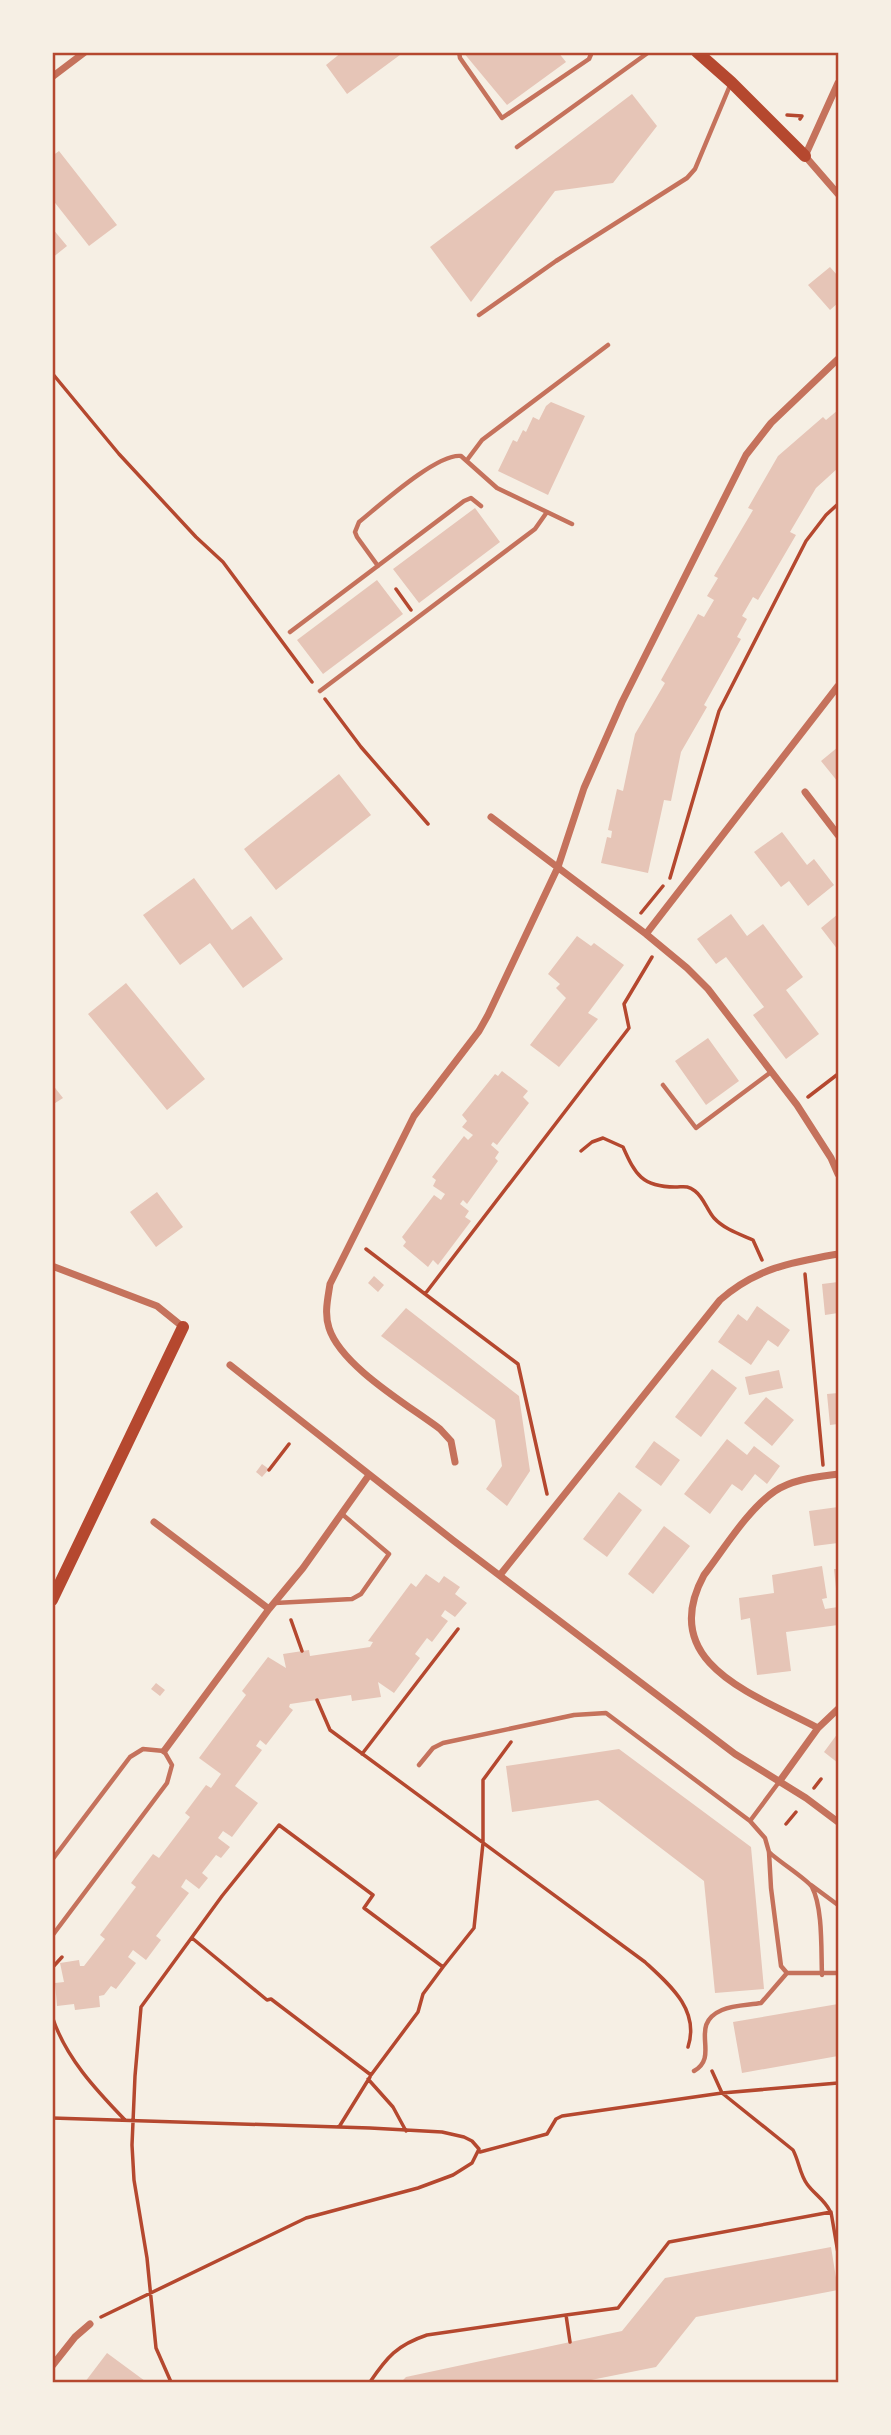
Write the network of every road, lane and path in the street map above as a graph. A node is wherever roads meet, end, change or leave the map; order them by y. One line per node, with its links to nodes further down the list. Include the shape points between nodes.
1 (85, 52): 6 (street)
2 (459, 52): 3 (lane, via 502,118 589,59)
3 (592, 52)
4 (649, 52): 11 (lane)
5 (698, 52): 7 (main road)
6 (52, 77)
7 (731, 82): 12 (main road); 14 (lane, via 695,169 687,178)
8 (838, 83): 12 (street)
9 (782, 114): 10 (path, via 802,116)
10 (800, 119)
11 (517, 147)
12 (804, 156): 13 (street)
13 (838, 194)
14 (479, 315)
15 (608, 345): 18 (lane, via 482,440)
16 (838, 359): 33 (street, via 782,410 747,455 622,702 584,788)
17 (52, 373): 28 (path, via 119,454 223,562)
18 (467, 460): 21 (lane, via 497,488); 23 (lane, via 455,455 442,459 359,522 357,537)
19 (838, 504): 34 (path, via 806,541 719,711 671,877)
20 (481, 506): 23 (lane, via 471,498 464,501)
21 (547, 512): 22 (lane); 28 (lane, via 535,529)
22 (572, 524)
23 (378, 566): 26 (lane)
24 (396, 589): 25 (path)
25 (408, 605)
26 (290, 632)
27 (838, 686): 35 (street)
28 (320, 691): 31 (path)
29 (805, 792): 32 (street)
30 (491, 817): 33 (street)
31 (428, 824)
32 (838, 835)
33 (558, 867): 35 (street); 52 (street, via 488,1015 414,1116 330,1284 326,1309 337,1344 355,1366 440,1429 451,1441)
34 (637, 916)
35 (646, 934): 37 (street, via 708,989)
36 (653, 955): 48 (path, via 624,1004 629,1028)
37 (772, 1072): 39 (lane, via 696,1128); 42 (street, via 804,1115)
38 (838, 1074): 40 (path)
39 (663, 1085)
40 (803, 1100)
41 (581, 1151): 45 (path, via 603,1138 613,1140 623,1147 634,1171 644,1180 686,1185 698,1193 713,1218 753,1240)
42 (838, 1174)
43 (366, 1249): 48 (path)
44 (838, 1254): 46 (street)
45 (762, 1259)
46 (803, 1261): 56 (path); 60 (street, via 760,1272 720,1300)
47 (52, 1266): 49 (street, via 157,1306)
48 (425, 1294): 57 (path, via 518,1364)
49 (183, 1327): 61 (main road)
50 (230, 1365): 55 (street)
51 (289, 1444): 53 (path)
52 (455, 1462)
53 (269, 1470)
54 (838, 1474): 56 (street)
55 (369, 1475): 58 (street); 60 (street)
56 (824, 1476): 69 (street, via 776,1490 759,1504 704,1575 692,1613 699,1647 723,1678)
57 (548, 1497)
58 (341, 1514): 62 (street); 62 (lane, via 388,1552 361,1594 352,1599)
59 (154, 1522): 62 (street)
60 (500, 1575): 74 (street, via 750,1765)
61 (52, 1600)
62 (272, 1606): 70 (street)
63 (291, 1620): 65 (path)
64 (458, 1629): 71 (path)
65 (302, 1651)
66 (317, 1700): 71 (path, via 330,1730)
67 (838, 1709): 69 (street)
68 (527, 1726): 72 (lane, via 443,1743); 77 (lane, via 606,1713); 80 (path, via 483,1780)
69 (818, 1728): 74 (street)
70 (164, 1751): 82 (lane, via 142,1749 130,1756); 85 (lane, via 172,1765 167,1783)
71 (362, 1754): 80 (path)
72 (419, 1765)
73 (821, 1779): 75 (path)
74 (779, 1782): 77 (lane); 78 (street)
75 (812, 1791)
76 (796, 1812): 79 (path)
77 (750, 1821): 81 (lane, via 765,1838)
78 (838, 1822)
79 (786, 1824)
80 (483, 1843): 88 (path, via 474,1928); 94 (path, via 675,1989 690,2022)
81 (769, 1852): 83 (lane); 90 (lane, via 781,1966)
82 (52, 1860)
83 (811, 1885): 84 (lane); 92 (lane, via 818,1912)
84 (838, 1905)
85 (52, 1936)
86 (192, 1937): 88 (path, via 279,1825 373,1895 364,1908); 97 (path); 102 (path, via 141,2007)
87 (62, 1957): 89 (path)
88 (443, 1967): 97 (path, via 423,1994 418,2012)
89 (52, 1968)
90 (787, 1973): 92 (lane); 96 (lane, via 761,2003 726,2008 709,2019 704,2033 706,2058)
91 (838, 1973): 92 (lane)
92 (822, 1975)
93 (52, 2016): 101 (path, via 58,2035 83,2072)
94 (688, 2047)
95 (711, 2070): 99 (path)
96 (694, 2071)
97 (370, 2077): 103 (path); 104 (path)
98 (838, 2083): 99 (path)
99 (722, 2093): 105 (path, via 562,2116 547,2134); 106 (path, via 793,2150 804,2181)
100 (52, 2118): 101 (path)
101 (125, 2120): 102 (path)
102 (133, 2120): 103 (path); 108 (path, via 134,2180)
103 (339, 2127): 104 (path)
104 (406, 2131): 105 (path, via 457,2135 472,2140)
105 (479, 2152): 108 (path, via 472,2163 453,2175 306,2218)
106 (831, 2212): 107 (path); 109 (path, via 669,2242 618,2308)
107 (838, 2253)
108 (150, 2292): 110 (path); 113 (path, via 156,2348)
109 (566, 2315): 111 (path); 114 (path, via 406,2342)
110 (90, 2323): 112 (street)
111 (570, 2342)
112 (52, 2366)
113 (173, 2382)
114 (370, 2382)

